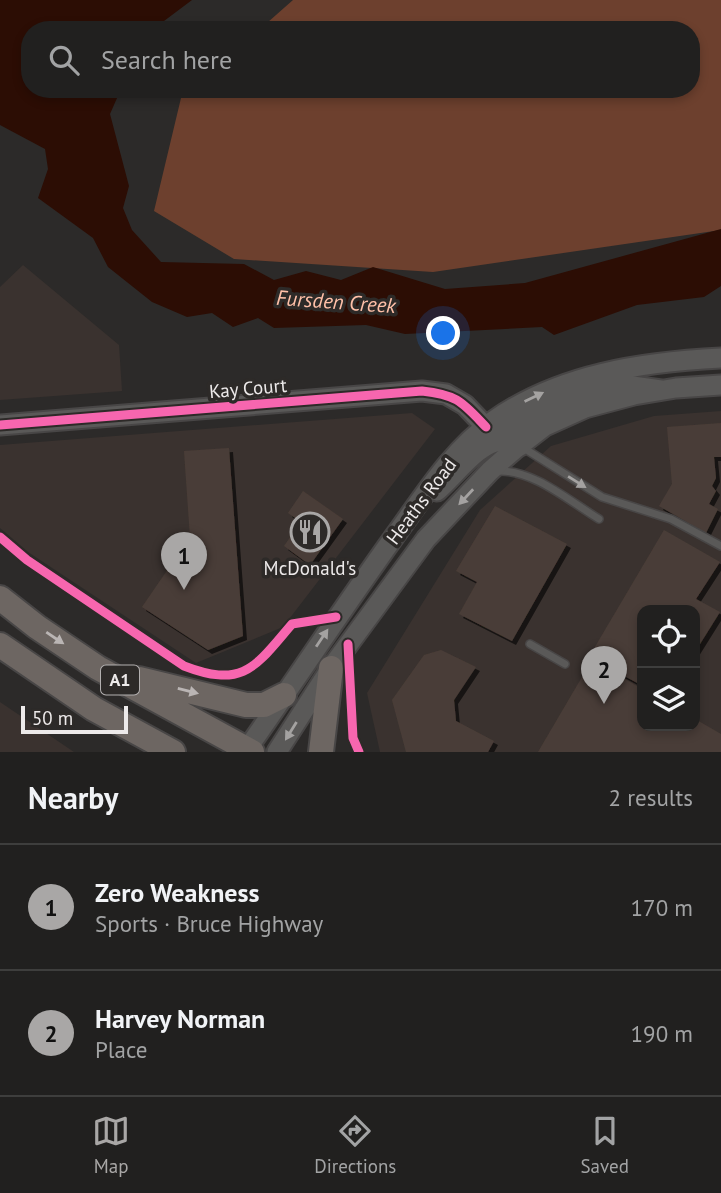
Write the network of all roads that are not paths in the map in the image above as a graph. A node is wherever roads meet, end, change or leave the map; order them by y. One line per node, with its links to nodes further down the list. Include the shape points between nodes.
1 (721, 358): 5 (main road, Heaths Road, one-way to 1, via 532,397 574,380 672,360)
2 (721, 385): 3 (main road, Heaths Road)
3 (661, 390): 5 (main road, via 611,383 518,425 501,430); 6 (main road, Heaths Road, via 585,408 545,426)
4 (0, 425): 5 (main road, Kay Court, via 422,391 446,394 465,405)
5 (486, 427): 8 (main road, Heaths Road, via 450,459)
6 (520, 446): 7 (main road, Heaths Road); 8 (main road, via 504,441 489,444); 10 (lane, one-way to 10, via 602,497 671,519)
7 (490, 471): 9 (lane, via 512,470); 16 (main road, Heaths Road, one-way to 16, via 426,539)
8 (412, 512): 17 (main road, Heaths Road, one-way to 8)
9 (599, 519)
10 (721, 546)
11 (0, 597): 15 (highway, A1, one-way to 15)
12 (530, 644): 14 (lane)
13 (0, 645): 18 (highway, A1, via 94,709)
14 (565, 664)
15 (98, 668): 17 (highway, one-way to 17, via 246,705 264,705); 19 (highway, A1)
16 (331, 668): 20 (main road, Heaths Road, one-way to 20); 21 (highway)
17 (284, 695): 19 (main road, Heaths Road)
18 (168, 751)
19 (248, 751)
20 (277, 752)
21 (321, 752)

